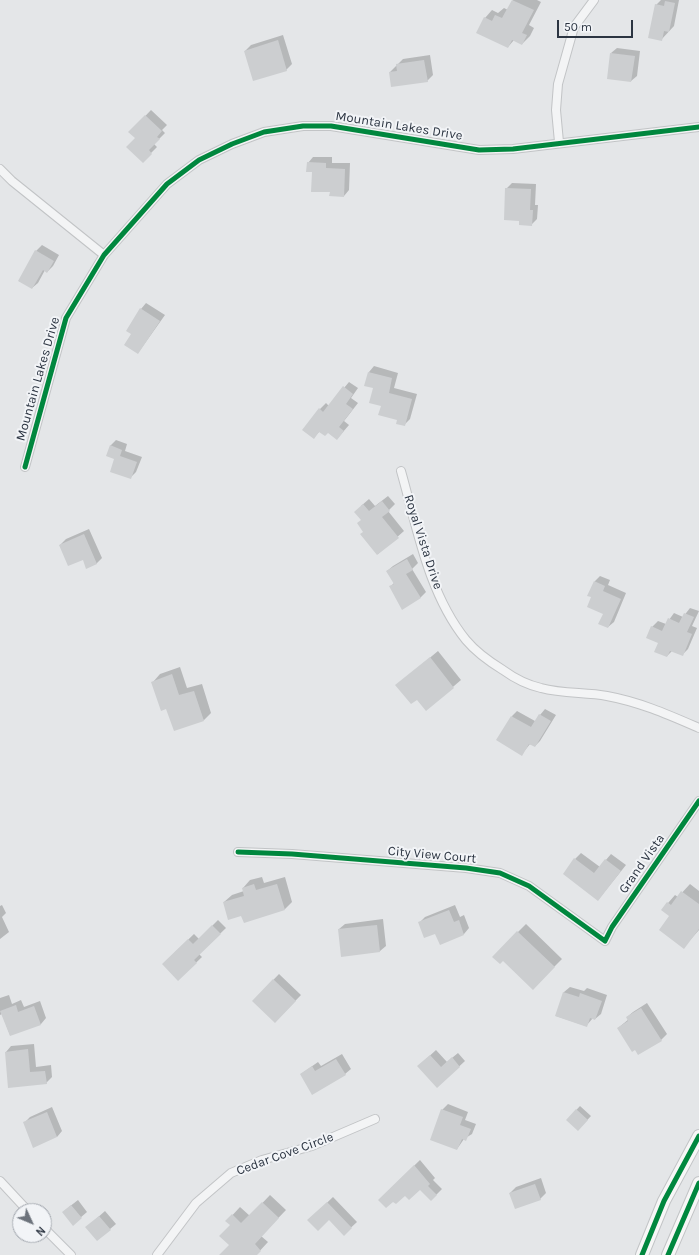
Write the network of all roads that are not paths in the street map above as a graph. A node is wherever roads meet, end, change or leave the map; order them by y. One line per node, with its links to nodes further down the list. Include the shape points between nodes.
1 (594, 0): 3 (street, via 574,27 558,84)
2 (699, 127): 3 (street, Mountain Lakes Drive)
3 (558, 142): 5 (street, Mountain Lakes Drive, via 514,149 479,150 331,126 303,126 264,132 199,160 167,184)
4 (0, 169): 5 (street)
5 (104, 255): 6 (street, Mountain Lakes Drive, via 66,318)
6 (25, 467)
7 (401, 471): 8 (street, Royal Vista Drive, via 432,578 449,615 466,640 486,659 513,676 540,688 567,694 606,696 638,703)
8 (699, 728)
9 (699, 801): 11 (street, Grand Vista, via 616,921)
10 (238, 852): 11 (street, City View Court, via 292,854 500,873 529,886)
11 (605, 941)
12 (375, 1119): 19 (street, Cedar Cove Circle, via 312,1146 262,1160 231,1173 196,1203)
13 (699, 1136): 20 (main road, via 664,1201)
14 (0, 1181): 16 (street)
15 (699, 1183): 21 (main road)
16 (21, 1203)
17 (52, 1236): 18 (street)
18 (70, 1255)
19 (157, 1255)
20 (642, 1255)
21 (668, 1255)

